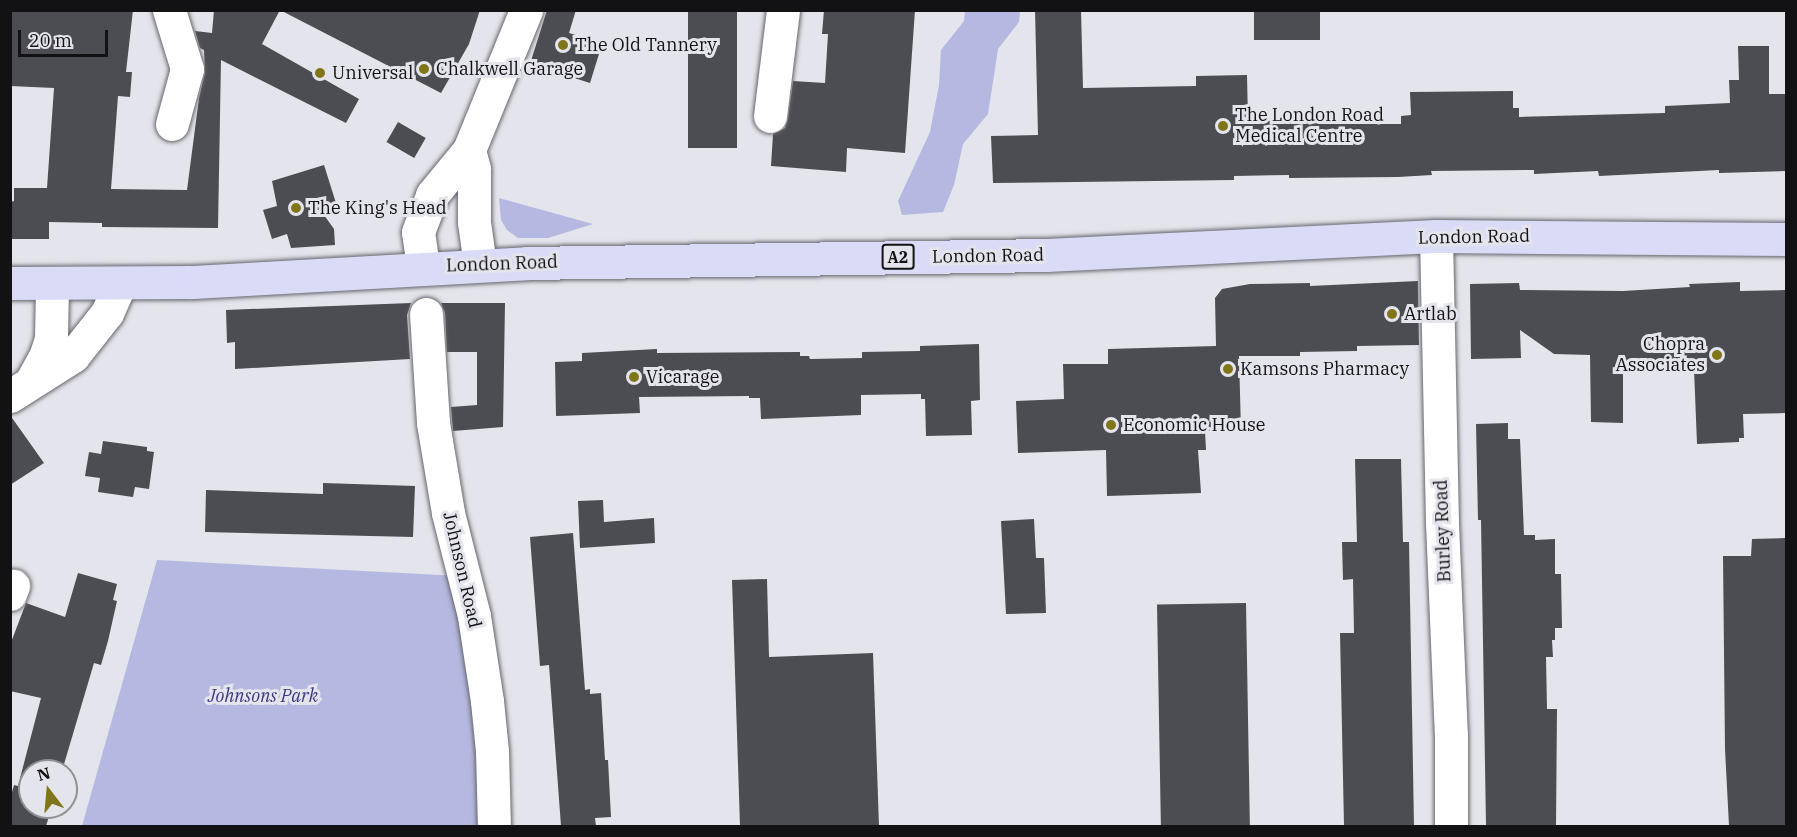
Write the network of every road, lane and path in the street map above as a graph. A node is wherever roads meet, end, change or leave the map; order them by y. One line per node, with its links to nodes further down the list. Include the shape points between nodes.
1 (169, 10): 5 (street, via 187,69)
2 (526, 10): 6 (street)
3 (783, 10): 4 (street)
4 (770, 116)
5 (172, 124)
6 (469, 150): 9 (street, via 474,169 474,222); 10 (street, via 432,195 418,232)
7 (1436, 236): 8 (main road, London Road / A2); 9 (main road, London Road / A2, via 1046,255); 17 (street, Burley Road)
8 (1786, 239)
9 (480, 265): 10 (main road, London Road / A2)
10 (423, 267): 13 (main road, London Road / A2, via 312,277)
11 (10, 283): 12 (main road, London Road / A2)
12 (52, 284): 13 (main road, London Road / A2); 15 (street, via 51,338 45,357)
13 (120, 284): 15 (street, via 107,313 73,356)
14 (426, 314): 16 (street, Johnson Road, via 433,423 448,513 474,616 487,700)
15 (21, 388)
16 (494, 826)
17 (1451, 826)

